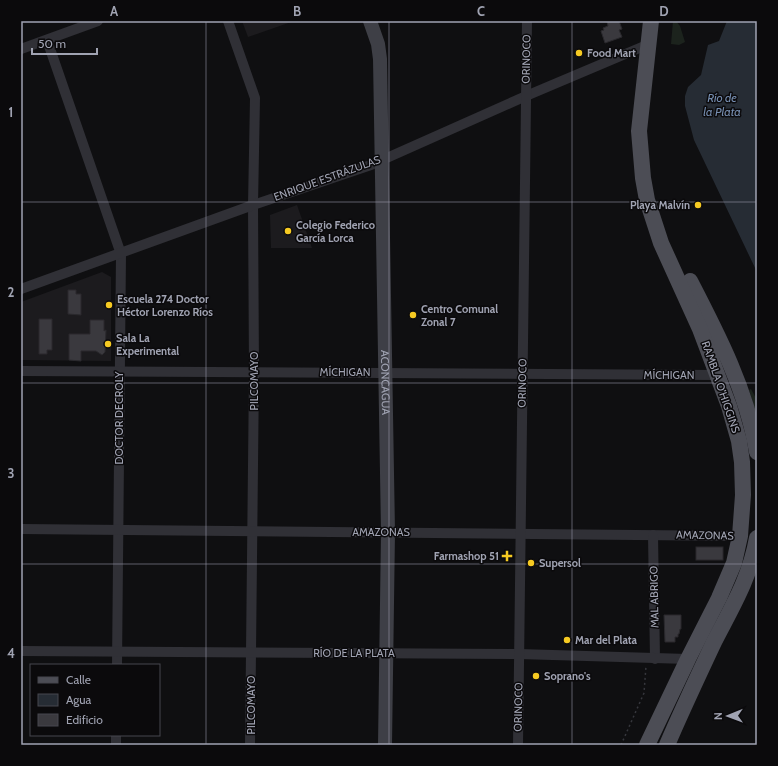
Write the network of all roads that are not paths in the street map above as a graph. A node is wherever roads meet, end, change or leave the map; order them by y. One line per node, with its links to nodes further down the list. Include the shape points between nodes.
1 (98, 21): 7 (street)
2 (228, 21): 12 (street, PILCOMAYO, via 255,98)
3 (370, 21): 11 (street, ACONCAGUA, via 380,59)
4 (527, 21): 10 (street, ORINOCO)
5 (650, 21): 8 (main road, RAMBLA O'HIGGINS)
6 (660, 21): 21 (main road, RAMBLA O'HIGGINS, via 649,131 656,196 677,254 735,374 749,416)
7 (47, 40): 9 (street); 13 (street, DOCTOR DECROLY)
8 (649, 44): 10 (street, ENRIQUE ESTRÁZULAS); 20 (main road, RAMBLA O'HIGGINS, via 639,132 647,200 661,243 700,329)
9 (21, 49)
10 (526, 96): 11 (street, ENRIQUE ESTRÁZULAS); 19 (street, ORINOCO)
11 (382, 159): 12 (street, ENRIQUE ESTRÁZULAS); 18 (street, ACONCAGUA)
12 (252, 204): 13 (street, ENRIQUE ESTRÁZULAS); 17 (street, PILCOMAYO)
13 (121, 254): 14 (street, ENRIQUE ESTRÁZULAS); 16 (street, DOCTOR DECROLY)
14 (21, 290)
15 (21, 371): 16 (street, MÍCHIGAN)
16 (120, 372): 17 (street, MÍCHIGAN); 23 (street, DOCTOR DECROLY)
17 (254, 372): 18 (street, MÍCHIGAN); 24 (street, PILCOMAYO)
18 (385, 372): 19 (street, MÍCHIGAN); 25 (street, ACONCAGUA)
19 (522, 374): 20 (street, MÍCHIGAN); 26 (street, ORINOCO)
20 (717, 375): 28 (main road, RAMBLA O'HIGGINS, via 734,421 740,448 743,480)
21 (757, 452)
22 (21, 529): 23 (street, AMAZONAS)
23 (119, 530): 24 (street, AMAZONAS); 31 (street, DOCTOR DECROLY)
24 (252, 531): 25 (street, AMAZONAS); 32 (street, PILCOMAYO)
25 (388, 532): 26 (street, AMAZONAS); 33 (street, ACONCAGUA)
26 (520, 533): 27 (street, AMAZONAS); 34 (street, ORINOCO)
27 (653, 535): 28 (street, AMAZONAS); 35 (street, MAL ABRIGO)
28 (740, 536): 36 (main road, RAMBLA O'HIGGINS, via 734,563)
29 (757, 538): 42 (main road, via 742,590 699,674)
30 (21, 651): 31 (street, RÍO DE LA PLATA)
31 (117, 652): 32 (street, RÍO DE LA PLATA); 37 (street, DOCTOR DECROLY)
32 (251, 652): 33 (street, RÍO DE LA PLATA); 38 (street, PILCOMAYO)
33 (386, 653): 34 (street, RÍO DE LA PLATA); 39 (street, ACONCAGUA)
34 (519, 654): 35 (street, RÍO DE LA PLATA); 40 (street, ORINOCO)
35 (654, 659): 36 (street, RÍO DE LA PLATA)
36 (688, 659): 41 (main road, RAMBLA O'HIGGINS)
37 (117, 664)
38 (250, 745)
39 (385, 745)
40 (518, 745)
41 (647, 745)
42 (668, 745)

